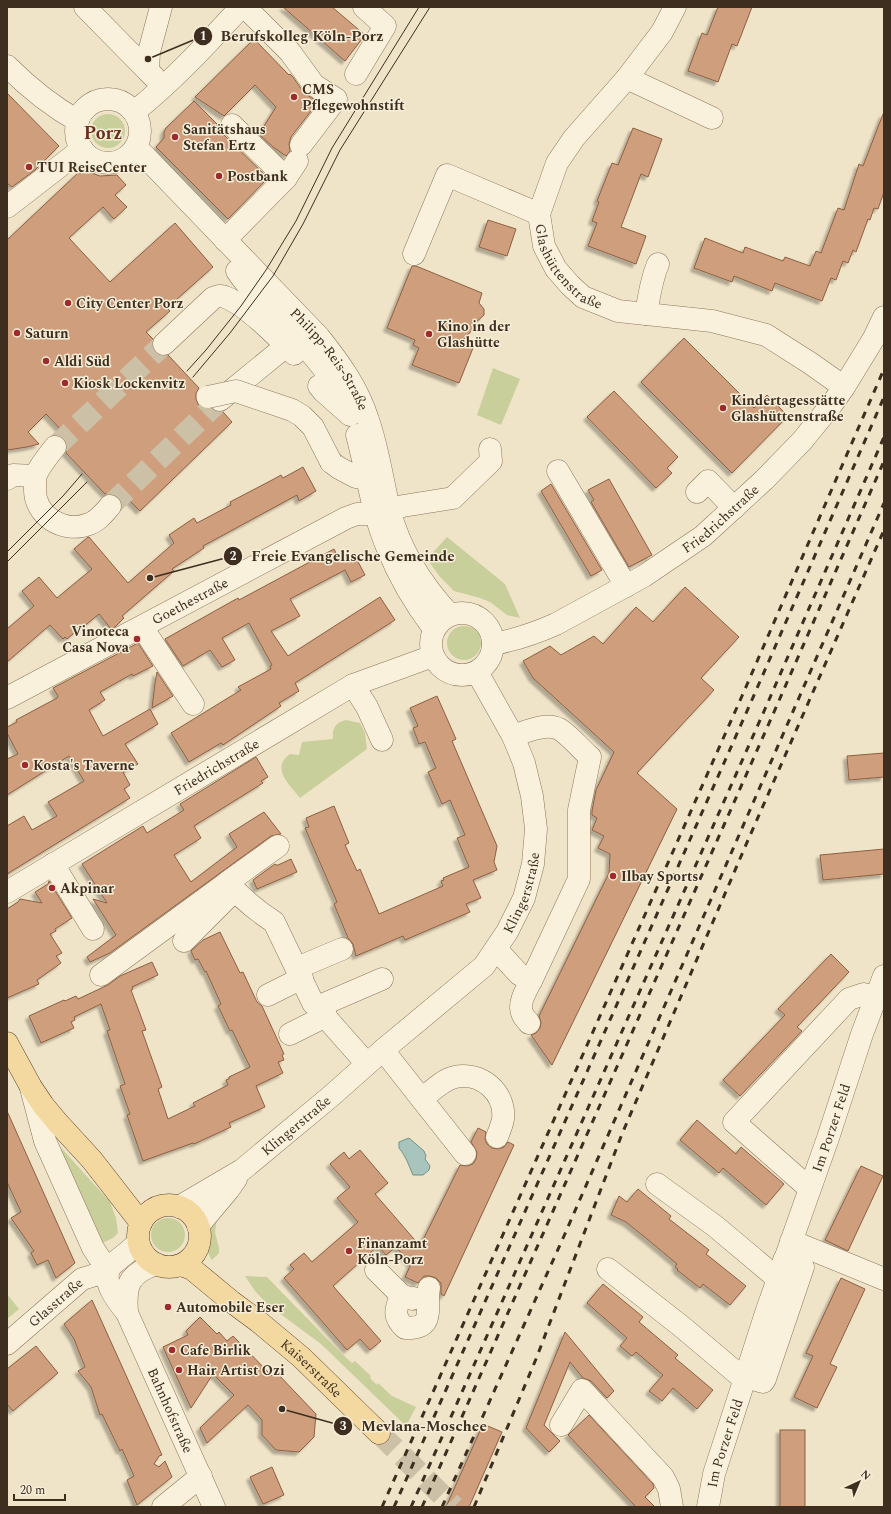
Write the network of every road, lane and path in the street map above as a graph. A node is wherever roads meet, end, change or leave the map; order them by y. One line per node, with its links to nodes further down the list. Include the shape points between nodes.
1 (85, 7): 8 (street)
2 (161, 7): 8 (street, via 149,52)
3 (240, 7): 11 (street, via 201,51)
4 (245, 7): 18 (street, via 290,52 314,85 336,99)
5 (364, 7): 9 (street, via 385,26)
6 (675, 7): 10 (street, Glashüttenstraße, via 662,32)
7 (7, 66): 14 (street, via 36,94)
8 (148, 71): 11 (street)
9 (356, 74)
10 (627, 78): 13 (street); 20 (street, Glashüttenstraße, via 574,138 556,163)
11 (163, 87): 12 (street)
12 (134, 112): 14 (street, via 125,104 103,100 83,111); 17 (street, via 139,123 140,136)
13 (712, 118)
14 (78, 121): 16 (street, via 76,131)
15 (232, 125): 18 (street)
16 (82, 149): 17 (street, via 92,158 105,163 119,162); 19 (street)
17 (131, 153): 21 (street, Philipp-Reis-Straße); 27 (street, Philipp-Reis-Straße, via 225,255)
18 (295, 161): 21 (street)
19 (7, 207)
20 (539, 214): 22 (street, via 447,175); 24 (street, Glashüttenstraße, via 544,246 556,269 570,285 583,297 618,312)
21 (225, 240): 28 (street, Philipp-Reis-Straße, via 319,337)
22 (414, 254)
23 (658, 264): 24 (street)
24 (646, 314): 29 (street, Glashüttenstraße, via 712,321 766,334)
25 (884, 317): 29 (street, Friedrichstraße)
26 (164, 344): 27 (street, via 220,295 248,311)
27 (295, 345): 28 (street, via 312,345 320,348); 35 (street, Philipp-Reis-Straße, via 326,370 342,395); 35 (street, bridge, via 216,403 236,391 292,410 313,426 326,462 356,477)
28 (338, 362): 35 (street, Philipp-Reis-Straße, via 355,388 369,420)
29 (844, 387): 38 (street, Friedrichstraße, via 802,441)
30 (55, 447): 33 (street)
31 (490, 449): 39 (street, Goethestraße, via 490,461 453,498)
32 (558, 471): 40 (street)
33 (36, 476): 34 (street, via 13,475); 37 (street, via 35,495 44,514 50,520 65,526 90,524)
34 (7, 479)
35 (376, 482): 39 (street, Philipp-Reis-Straße)
36 (697, 492): 38 (street, via 708,481)
37 (110, 506)
38 (734, 508): 40 (street, Friedrichstraße, via 704,536)
39 (383, 512): 41 (street, Philipp-Reis-Straße, via 428,590); 42 (street, Goethestraße, via 357,514 346,518); 43 (street, Philipp-Reis-Straße, via 386,546 414,602)
40 (626, 586): 44 (street, Friedrichstraße, via 542,630 511,641)
41 (450, 615): 43 (street); 44 (street, via 470,614 480,618 492,634)
42 (142, 627): 48 (street, Goethestraße); 49 (street)
43 (434, 629): 45 (street, via 430,647)
44 (493, 644): 46 (street, via 489,660)
45 (433, 656): 46 (street, via 442,668 455,675); 47 (street, Friedrichstraße)
46 (477, 672): 50 (street, Klingerstraße)
47 (353, 685): 51 (street); 53 (street, Friedrichstraße)
48 (7, 698)
49 (193, 704)
50 (513, 736): 59 (street, Klingerstraße, via 532,796 536,829 532,864 524,898); 63 (street, via 537,728 558,729 590,757 580,810 579,879)
51 (382, 740)
52 (278, 846): 54 (street)
53 (53, 864): 55 (street, Friedrichstraße); 56 (street)
54 (231, 886): 57 (street); 60 (street, via 274,922); 61 (street)
55 (7, 892)
56 (93, 928)
57 (184, 941)
58 (342, 949): 60 (street)
59 (496, 949): 63 (street, via 520,974); 70 (street, Klingerstraße, via 484,966)
60 (299, 973): 65 (street); 66 (street, via 313,1003)
61 (101, 975)
62 (382, 979): 66 (street)
63 (531, 981): 67 (street, via 521,1005 522,1014)
64 (880, 988): 78 (street, Im Porzer Feld); 78 (street, via 849,999 734,1122)
65 (268, 995)
66 (322, 1012): 68 (street); 70 (street)
67 (529, 1023)
68 (290, 1034)
69 (7, 1043): 71 (main road, Bahnhofstraße)
70 (375, 1057): 72 (street); 76 (street, Klingerstraße)
71 (31, 1087): 75 (main road, Bahnhofstraße, via 58,1123); 89 (street, Bahnhofstraße, via 45,1140 94,1248)
72 (422, 1099): 73 (street, via 442,1082 456,1077 470,1076 485,1081 496,1092 502,1105 503,1120); 74 (street)
73 (497, 1137)
74 (465, 1154)
75 (92, 1160): 79 (main road, Bahnhofstraße); 82 (main road, Bahnhofstraße)
76 (242, 1170): 80 (street, Klingerstraße); 81 (street, Klingerstraße)
77 (657, 1184): 84 (street, via 715,1226)
78 (809, 1188): 84 (street, Im Porzer Feld)
79 (157, 1207): 80 (main road); 82 (main road, via 147,1214)
80 (179, 1207): 81 (main road, via 191,1214)
81 (198, 1226): 83 (main road)
82 (140, 1233): 85 (main road, via 143,1254); 89 (street, via 133,1249 114,1263)
83 (198, 1248): 86 (main road, via 191,1258); 93 (main road, Kaiserstraße, via 203,1258 239,1296)
84 (784, 1260): 90 (street); 95 (street, via 803,1267 765,1379 763,1382)
85 (156, 1264): 86 (main road, via 170,1267); 92 (street, Bahnhofstraße, via 140,1271 129,1284 126,1297)
86 (181, 1265): 93 (main road, Kaiserstraße, via 188,1266)
87 (608, 1269): 95 (street, Im Porzer Feld)
88 (376, 1270): 91 (street)
89 (108, 1271): 92 (street, Bahnhofstraße, via 112,1292); 94 (street, Glasstraße, via 82,1279)
90 (884, 1279)
91 (401, 1295): 91 (street, via 395,1311 398,1321 404,1328 415,1328 424,1322 429,1313 424,1286 412,1300)
92 (127, 1313): 98 (street, Bahnhofstraße)
93 (258, 1322): 97 (main road, Kaiserstraße, via 301,1357)
94 (7, 1344)
95 (746, 1379): 102 (street, Im Porzer Feld, via 714,1474)
96 (561, 1425): 101 (street, via 582,1390 663,1477 669,1489)
97 (379, 1433)
98 (201, 1476): 99 (street); 100 (street, Bahnhofstraße)
99 (163, 1507)
100 (214, 1507)
101 (672, 1507)
102 (708, 1507)

